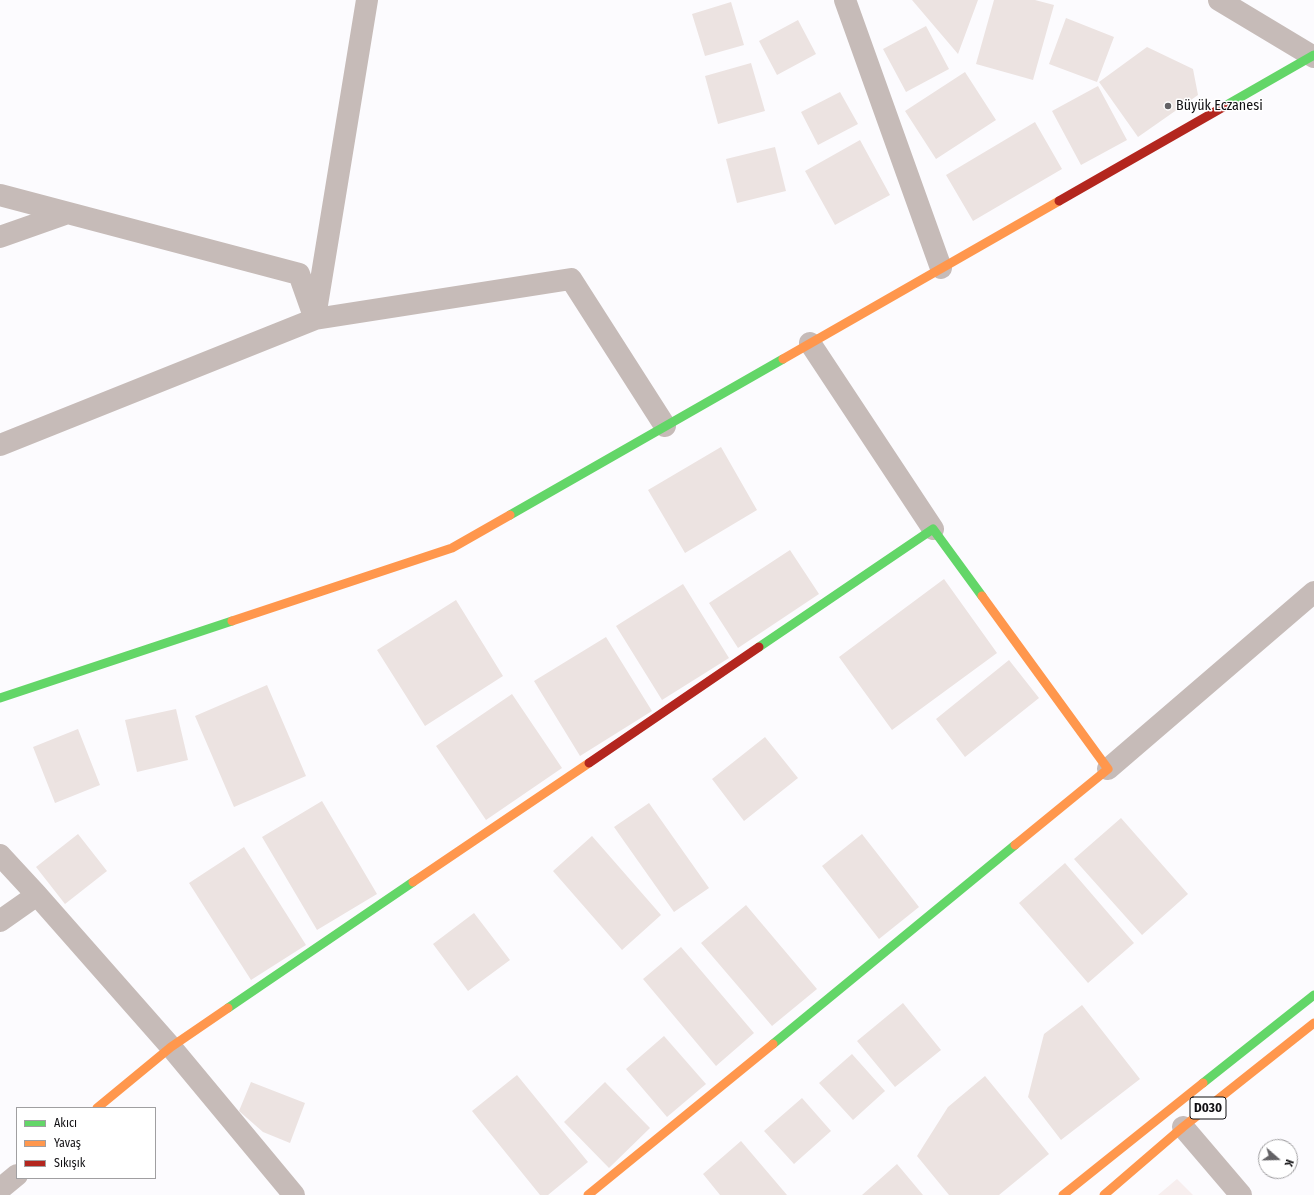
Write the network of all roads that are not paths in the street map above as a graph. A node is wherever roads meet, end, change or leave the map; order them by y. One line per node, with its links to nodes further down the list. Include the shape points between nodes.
1 (368, 0): 9 (street)
2 (845, 0): 8 (street)
3 (1219, 0): 4 (street)
4 (1314, 56): 8 (street)
5 (0, 195): 6 (street)
6 (68, 213): 7 (street); 9 (street, via 299,274)
7 (0, 237)
8 (941, 268): 10 (street)
9 (315, 318): 11 (street, via 571,279); 12 (street)
10 (810, 343): 11 (street); 13 (street)
11 (665, 426): 15 (street, via 452,548)
12 (0, 445)
13 (934, 529): 16 (street); 22 (street)
14 (1314, 592): 16 (street)
15 (0, 698)
16 (1108, 769): 28 (street)
17 (0, 855): 18 (street)
18 (38, 895): 19 (street); 22 (street)
19 (0, 921)
20 (1314, 995): 29 (street)
21 (1314, 1023): 24 (street, D030)
22 (171, 1047): 23 (street); 27 (street)
23 (98, 1107)
24 (1184, 1128): 30 (street, D030); 31 (street)
25 (16, 1176): 26 (street)
26 (0, 1189)
27 (294, 1195)
28 (588, 1195)
29 (1063, 1195)
30 (1104, 1195)
31 (1241, 1195)

